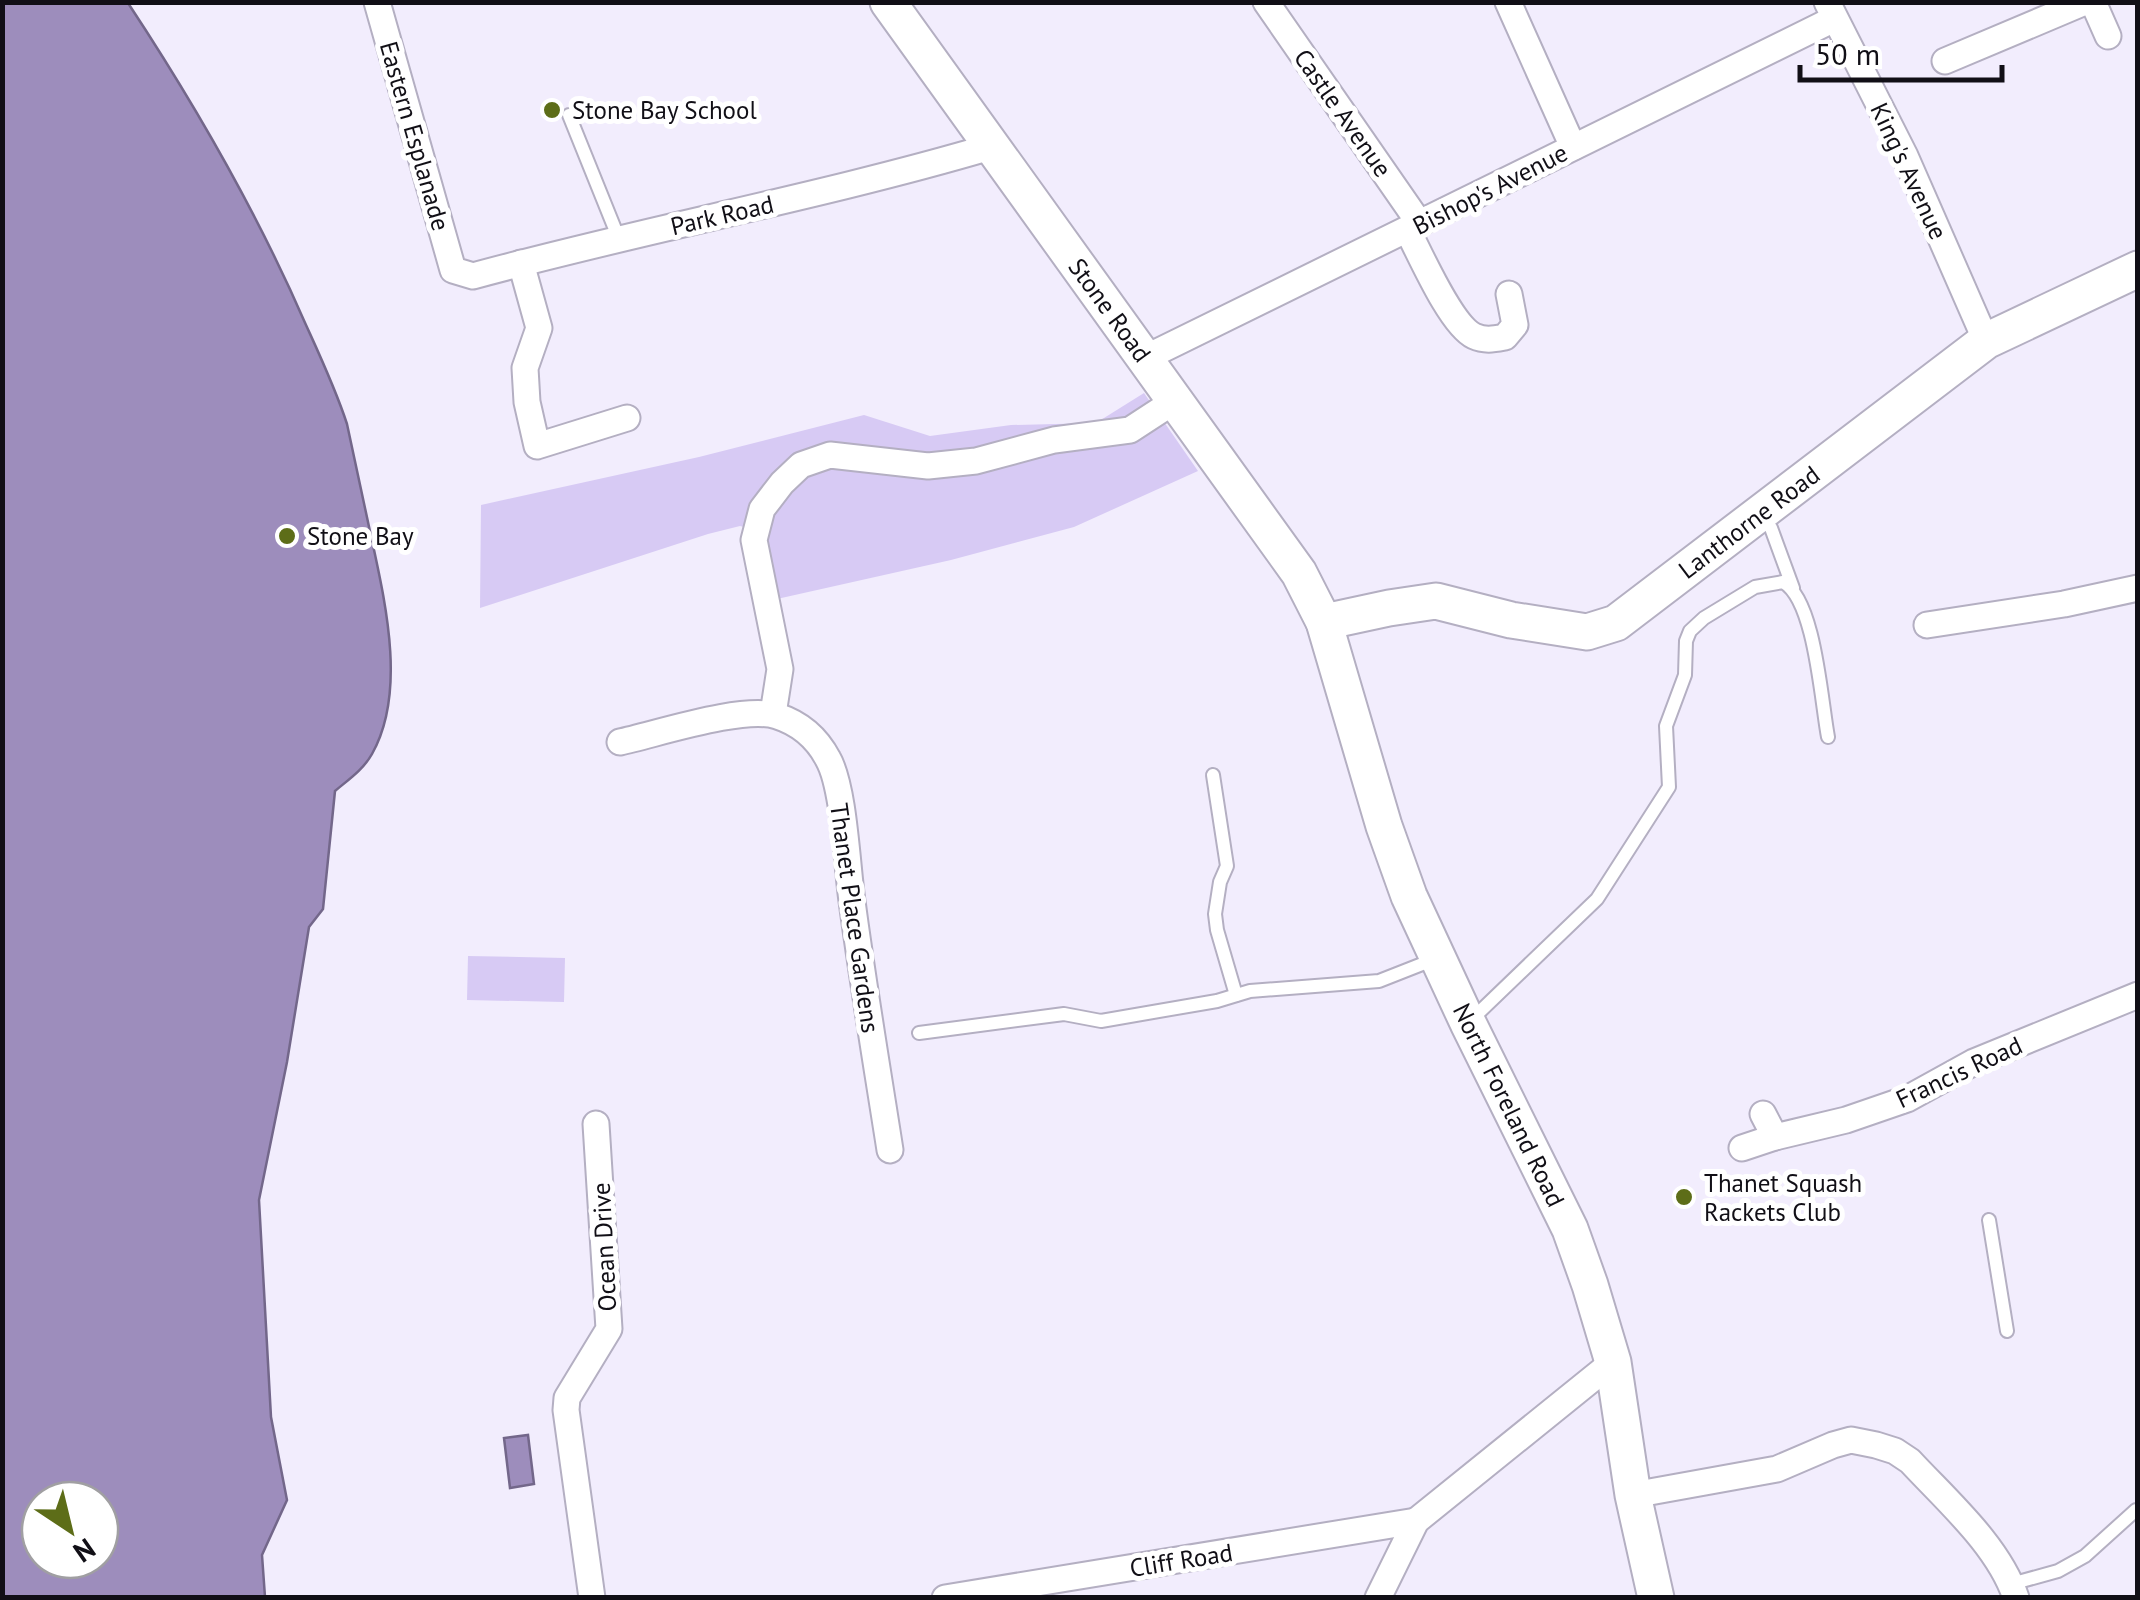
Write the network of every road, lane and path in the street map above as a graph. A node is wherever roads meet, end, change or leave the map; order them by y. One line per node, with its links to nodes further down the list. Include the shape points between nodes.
1 (377, 2): 17 (street, Eastern Esplanade)
2 (888, 2): 11 (main road, Stone Road)
3 (1266, 2): 13 (street, Castle Avenue)
4 (1508, 2): 12 (street)
5 (2084, 2): 9 (street)
6 (2094, 2): 8 (street)
7 (1830, 11): 12 (street, Bishop's Avenue); 19 (street, King's Avenue, via 1905,156)
8 (2108, 36)
9 (1945, 61)
10 (569, 116): 14 (lane)
11 (990, 147): 14 (street, Park Road); 20 (main road, Stone Road)
12 (1572, 147): 13 (street, Bishop's Avenue)
13 (1414, 227): 18 (street, Castle Avenue, via 1457,322 1470,334 1505,337 1515,324); 20 (street, Bishop's Avenue)
14 (619, 239): 15 (street, Park Road)
15 (521, 263): 17 (street, Park Road, via 473,276); 22 (street, via 539,328 526,368 537,446)
16 (2138, 269): 19 (main road, Lanthorne Road)
17 (454, 270)
18 (1509, 294)
19 (1986, 341): 23 (main road, Lanthorne Road)
20 (1145, 358): 21 (main road, Stone Road)
21 (1176, 400): 26 (main road, Stone Road, via 1299,573); 28 (street, via 1130,430 1054,440 976,461 928,466 830,455 802,464 762,509 754,540 780,669)
22 (627, 418)
23 (1759, 515): 24 (lane, via 1771,528); 26 (main road, Lanthorne Road, via 1616,624 1587,632 1436,602)
24 (1793, 588): 29 (lane, via 1810,631); 35 (lane, via 1783,582 1755,587 1690,630 1684,675 1666,726 1669,787 1597,899)
25 (2138, 588): 27 (street)
26 (1324, 622): 32 (main road, North Foreland Road, via 1384,826)
27 (1927, 624)
28 (773, 714): 30 (street, via 742,713); 39 (street, Thanet Place Gardens, via 799,726 830,761)
29 (1828, 737)
30 (620, 742)
31 (1213, 775): 34 (lane, via 1227,866 1215,914)
32 (1437, 958): 34 (lane, via 1379,981); 35 (main road, North Foreland Road)
33 (2138, 994): 38 (street, Francis Road, via 1974,1062 1907,1099 1846,1120 1769,1126)
34 (1236, 995): 36 (lane, via 1101,1021 1064,1014)
35 (1468, 1023): 42 (main road, North Foreland Road, via 1570,1229)
36 (919, 1033)
37 (596, 1124): 47 (street, Ocean Drive, via 609,1329 566,1410)
38 (1742, 1148)
39 (890, 1150)
40 (1989, 1220): 41 (lane)
41 (2008, 1331)
42 (1613, 1362): 43 (main road, North Foreland Road); 45 (street)
43 (1633, 1495): 46 (street, via 1777,1469 1851,1440 1876,1445 1910,1461 1996,1555); 50 (main road, North Foreland Road)
44 (2136, 1510): 46 (lane, via 2085,1556)
45 (1416, 1521): 48 (street, Cliff Road); 49 (street)
46 (2013, 1590)
47 (592, 1598)
48 (945, 1598)
49 (1378, 1598)
50 (1656, 1598)

